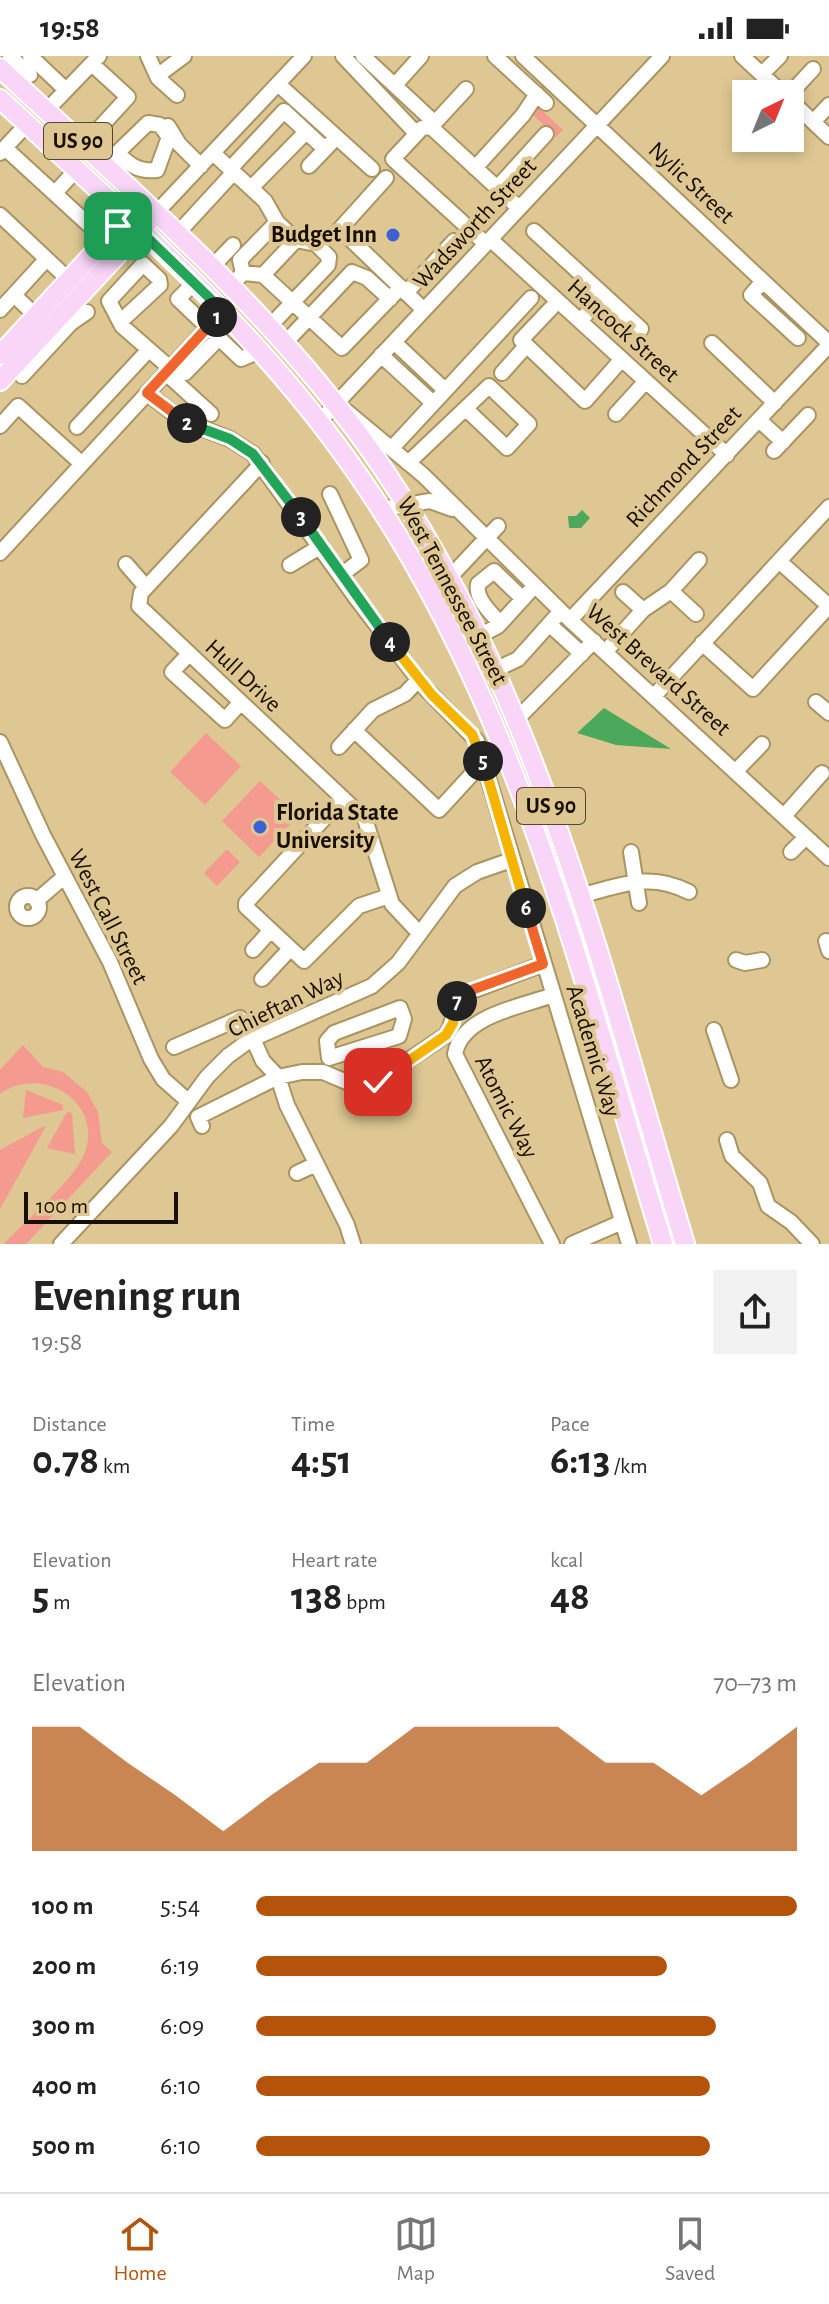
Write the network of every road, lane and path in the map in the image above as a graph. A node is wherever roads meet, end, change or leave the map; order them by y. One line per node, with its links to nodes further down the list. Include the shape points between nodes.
1 (10, 56): 16 (street)
2 (148, 56): 18 (street)
3 (184, 56): 18 (street)
4 (304, 56): 21 (street)
5 (343, 56): 34 (street)
6 (363, 56): 22 (street)
7 (421, 56): 22 (street)
8 (495, 56): 45 (street, via 541,99)
9 (523, 56): 33 (street, Nylic Street)
10 (662, 56): 33 (street, Wadsworth Street)
11 (742, 56): 17 (street)
12 (780, 56): 17 (street)
13 (95, 60): 24 (street); 40 (street, via 128,97)
14 (0, 68): 16 (main road, West Tennessee Street / US 90)
15 (813, 69): 20 (street)
16 (30, 70): 24 (street); 28 (main road, West Tennessee Street / US 90)
17 (762, 74): 19 (street)
18 (157, 76): 25 (street)
19 (768, 80)
20 (803, 80)
21 (278, 84): 41 (street); 46 (street)
22 (395, 85): 32 (street)
23 (466, 89): 32 (street)
24 (66, 90): 28 (street)
25 (177, 95)
26 (0, 99): 31 (main road, West Tennessee Street / US 90)
27 (829, 105): 30 (street)
28 (46, 111): 40 (main road, West Tennessee Street / US 90)
29 (804, 113): 30 (street)
30 (813, 122): 37 (street)
31 (27, 124): 38 (street); 47 (main road, West Tennessee Street / US 90)
32 (433, 125): 45 (street); 65 (street, Hancock Street, via 422,128 393,159)
33 (597, 125): 55 (street, Wadsworth Street); 74 (street, Nylic Street)
34 (412, 129)
35 (306, 132): 44 (street, via 328,146); 49 (street, via 284,111); 51 (street)
36 (546, 134): 52 (street)
37 (829, 137)
38 (4, 143): 53 (street)
39 (179, 144): 42 (street, via 167,125 149,117); 43 (street); 48 (street)
40 (83, 146): 42 (main road, West Tennessee Street / US 90)
41 (213, 153): 43 (street); 49 (street)
42 (111, 160): 48 (street); 48 (street, via 148,123 155,123 169,137); 54 (main road, West Tennessee Street / US 90)
43 (201, 166): 56 (street)
44 (309, 166)
45 (475, 168): 52 (street)
46 (372, 169)
47 (76, 170): 53 (street); 60 (main road, West Tennessee Street / US 90)
48 (157, 170): 54 (street)
49 (232, 171): 51 (street); 62 (street)
50 (386, 178): 76 (street, via 340,229)
51 (251, 188): 58 (street)
52 (497, 188): 55 (street)
53 (55, 193): 59 (street)
54 (135, 195): 56 (main road, West Tennessee Street / US 90)
55 (519, 208): 65 (street, Wadsworth Street)
56 (155, 214): 60 (main road); 62 (main road, West Tennessee Street / US 90)
57 (0, 215): 73 (street)
58 (277, 222): 63 (street); 70 (street)
59 (89, 225)
60 (134, 225): 67 (main road, West Tennessee Street / US 90); 73 (main road); 93 (main road)
61 (534, 231): 78 (street)
62 (177, 234): 68 (main road, West Tennessee Street / US 90)
63 (296, 240): 72 (street); 82 (street, via 316,244 329,257 328,265)
64 (454, 241): 76 (street)
65 (488, 242): 81 (street, Hancock Street); 84 (street, Wadsworth Street)
66 (233, 245): 68 (street)
67 (170, 259): 71 (street); 75 (main road, West Tennessee Street / US 90)
68 (217, 262): 70 (main road, West Tennessee Street / US 90)
69 (42, 264): 77 (street)
70 (239, 273): 72 (street); 92 (main road, West Tennessee Street / US 90)
71 (155, 275): 91 (street, via 160,285); 91 (street, via 143,264 109,301)
72 (263, 275): 82 (street)
73 (69, 280): 89 (main road)
74 (763, 281): 88 (street, Nylic Street); 94 (street, via 751,295)
75 (195, 282): 85 (main road, West Tennessee Street / US 90); 96 (street, via 178,299)
76 (404, 290): 80 (street); 84 (street)
77 (14, 295): 83 (street); 89 (street)
78 (604, 295): 90 (street); 95 (street)
79 (531, 298): 113 (street)
80 (390, 299): 87 (street, via 367,278 357,278 329,306); 87 (street, via 342,348)
81 (558, 301): 90 (street, Hancock Street); 102 (street, via 521,340)
82 (292, 302): 87 (street); 92 (street)
83 (0, 310)
84 (424, 310): 98 (street, Wadsworth Street)
85 (223, 311): 96 (street); 103 (main road, West Tennessee Street / US 90)
86 (87, 312): 93 (street)
87 (312, 314): 99 (street)
88 (798, 314): 94 (street); 101 (street, Nylic Street)
89 (36, 316): 104 (main road)
90 (580, 321): 107 (street, Hancock Street)
91 (120, 322): 108 (street)
92 (270, 326): 99 (main road, West Tennessee Street / US 90)
93 (60, 327): 110 (street); 111 (main road)
94 (786, 327): 97 (street)
95 (641, 329)
96 (214, 332): 103 (street, via 241,359); 108 (street)
97 (798, 338)
98 (394, 342): 105 (street, Wadsworth Street); 113 (street)
99 (285, 343): 118 (main road, West Tennessee Street / US 90)
100 (712, 343): 117 (street)
101 (829, 344): 117 (street, Richmond Street)
102 (526, 346): 107 (street, via 585,401); 109 (street)
103 (260, 351): 125 (main road, West Tennessee Street / US 90)
104 (0, 355)
105 (381, 355): 116 (street); 118 (street, Wadsworth Street)
106 (143, 356): 114 (street)
107 (622, 359): 112 (street, Hancock Street)
108 (170, 368): 115 (street); 121 (street)
109 (502, 373)
110 (22, 376)
111 (0, 381)
112 (646, 381): 122 (street); 129 (street, Hancock Street)
113 (445, 390): 116 (street)
114 (109, 392): 120 (street); 127 (street)
115 (147, 393): 120 (street); 130 (street, Academic Way, via 183,421 230,439)
116 (433, 403): 128 (street)
117 (775, 403): 124 (street, Richmond Street)
118 (336, 404): 125 (street, Wadsworth Street); 128 (street, West Brevard Street); 135 (main road, West Tennessee Street / US 90)
119 (467, 410): 119 (street, via 489,386 529,424 508,454); 131 (street)
120 (130, 412): 132 (street)
121 (211, 414)
122 (616, 414)
123 (808, 415): 124 (street, via 779,446)
124 (759, 420): 129 (street, Richmond Street)
125 (319, 422): 137 (main road, West Tennessee Street / US 90)
126 (0, 426): 132 (street, via 18,406)
127 (77, 427)
128 (392, 448): 131 (street, West Brevard Street)
129 (727, 455): 157 (street, Richmond Street)
130 (262, 463): 141 (street, Academic Way); 149 (street)
131 (408, 463): 133 (street, West Brevard Street)
132 (82, 464): 142 (street)
133 (423, 475): 135 (street, via 420,490); 138 (street, West Brevard Street)
134 (330, 494): 147 (street, via 361,560)
135 (407, 504): 137 (street, West Brevard Street); 138 (street, West Brevard Street, via 438,502); 148 (main road, West Tennessee Street / US 90)
136 (829, 507): 144 (street)
137 (382, 509): 220 (main road, West Tennessee Street / US 90, via 454,635 524,794)
138 (459, 514): 140 (street, West Brevard Street)
139 (498, 526): 140 (street)
140 (486, 539): 148 (street); 150 (street, West Brevard Street)
141 (321, 546): 146 (street); 147 (street, Academic Way)
142 (0, 553)
143 (699, 560): 151 (street)
144 (779, 561): 154 (street); 161 (street)
145 (128, 562): 149 (street)
146 (290, 565)
147 (341, 575): 166 (street, Academic Way)
148 (450, 577): 160 (main road, West Tennessee Street / US 90)
149 (149, 583): 164 (street, Hull Drive, via 139,596 140,609)
150 (535, 586): 153 (street); 157 (street, West Brevard Street)
151 (671, 591): 155 (street); 156 (street)
152 (623, 592): 155 (street)
153 (523, 599): 158 (street); 158 (street, via 494,571 478,584 484,605)
154 (829, 606): 161 (street, via 753,689)
155 (643, 610): 162 (street)
156 (696, 614)
157 (566, 615): 159 (street, Richmond Street); 162 (street, West Brevard Street)
158 (500, 623): 160 (street)
159 (549, 624): 163 (street); 165 (street, Richmond Street, via 518,659)
160 (481, 635): 165 (main road, West Tennessee Street / US 90)
161 (702, 643): 167 (street)
162 (600, 646): 163 (street); 167 (street, West Brevard Street)
163 (582, 654): 171 (street)
164 (188, 655): 169 (street, Hull Drive); 169 (street, via 172,672 225,720)
165 (497, 669): 171 (main road, West Tennessee Street / US 90)
166 (419, 679): 172 (street, via 405,694 373,710); 176 (street, Academic Way, via 472,734)
167 (655, 695): 177 (street, West Brevard Street)
168 (816, 702): 170 (street)
169 (240, 703): 179 (street, Hull Drive)
170 (829, 713)
171 (518, 718): 190 (main road, West Tennessee Street / US 90)
172 (354, 730): 175 (street); 176 (street, via 439,810)
173 (0, 742): 186 (street, West Call Street)
174 (762, 744): 177 (street)
175 (339, 747)
176 (483, 762): 185 (street, Academic Way)
177 (736, 771): 180 (street, West Brevard Street)
178 (822, 773): 180 (street)
179 (343, 798): 189 (street, Hull Drive, via 369,826); 193 (street, via 246,903)
180 (784, 816): 181 (street, West Brevard Street)
181 (806, 837): 183 (street); 184 (street, West Brevard Street)
182 (631, 852): 187 (street)
183 (791, 852)
184 (829, 858)
185 (511, 860): 194 (street, Chieftan Way, via 460,882); 199 (street, Academic Way)
186 (64, 877): 191 (street); 209 (street, West Call Street, via 110,962 154,1065)
187 (633, 882): 188 (street, via 661,880); 190 (street); 192 (street)
188 (689, 892)
189 (389, 896): 194 (street, Hull Drive); 196 (street, via 359,906 306,960)
190 (579, 896): 221 (main road, West Tennessee Street / US 90)
191 (36, 901)
192 (639, 903)
193 (270, 931): 195 (street); 196 (street)
194 (419, 933): 204 (street, Chieftan Way, via 372,986)
195 (253, 950)
196 (289, 950): 200 (street)
197 (736, 960): 198 (street)
198 (762, 960)
199 (543, 964): 201 (street, Academic Way); 203 (street, via 464,994 457,1001)
200 (262, 979)
201 (553, 995): 203 (street, Atomic Way); 214 (street, Academic Way)
202 (714, 1030): 208 (street)
203 (455, 1033): 206 (street, via 370,1086 356,1086); 217 (street, Atomic Way, via 457,1060)
204 (252, 1040): 205 (street, via 240,1018); 207 (street); 209 (street, Chieftan Way, via 219,1063)
205 (174, 1047)
206 (326, 1065): 206 (street, via 327,1041 334,1033 400,1008 404,1019 399,1036); 207 (street)
207 (278, 1077): 210 (street, via 198,1117); 212 (street)
208 (731, 1080)
209 (189, 1102): 215 (street, Chieftan Way)
210 (202, 1126)
211 (727, 1140): 222 (street, via 732,1156 760,1183 768,1206)
212 (316, 1164): 213 (street); 216 (street)
213 (297, 1173)
214 (622, 1222): 218 (street); 219 (street, Academic Way)
215 (61, 1244)
216 (353, 1244)
217 (552, 1244)
218 (572, 1244)
219 (629, 1244)
220 (663, 1244)
221 (685, 1244)
222 (812, 1244)

